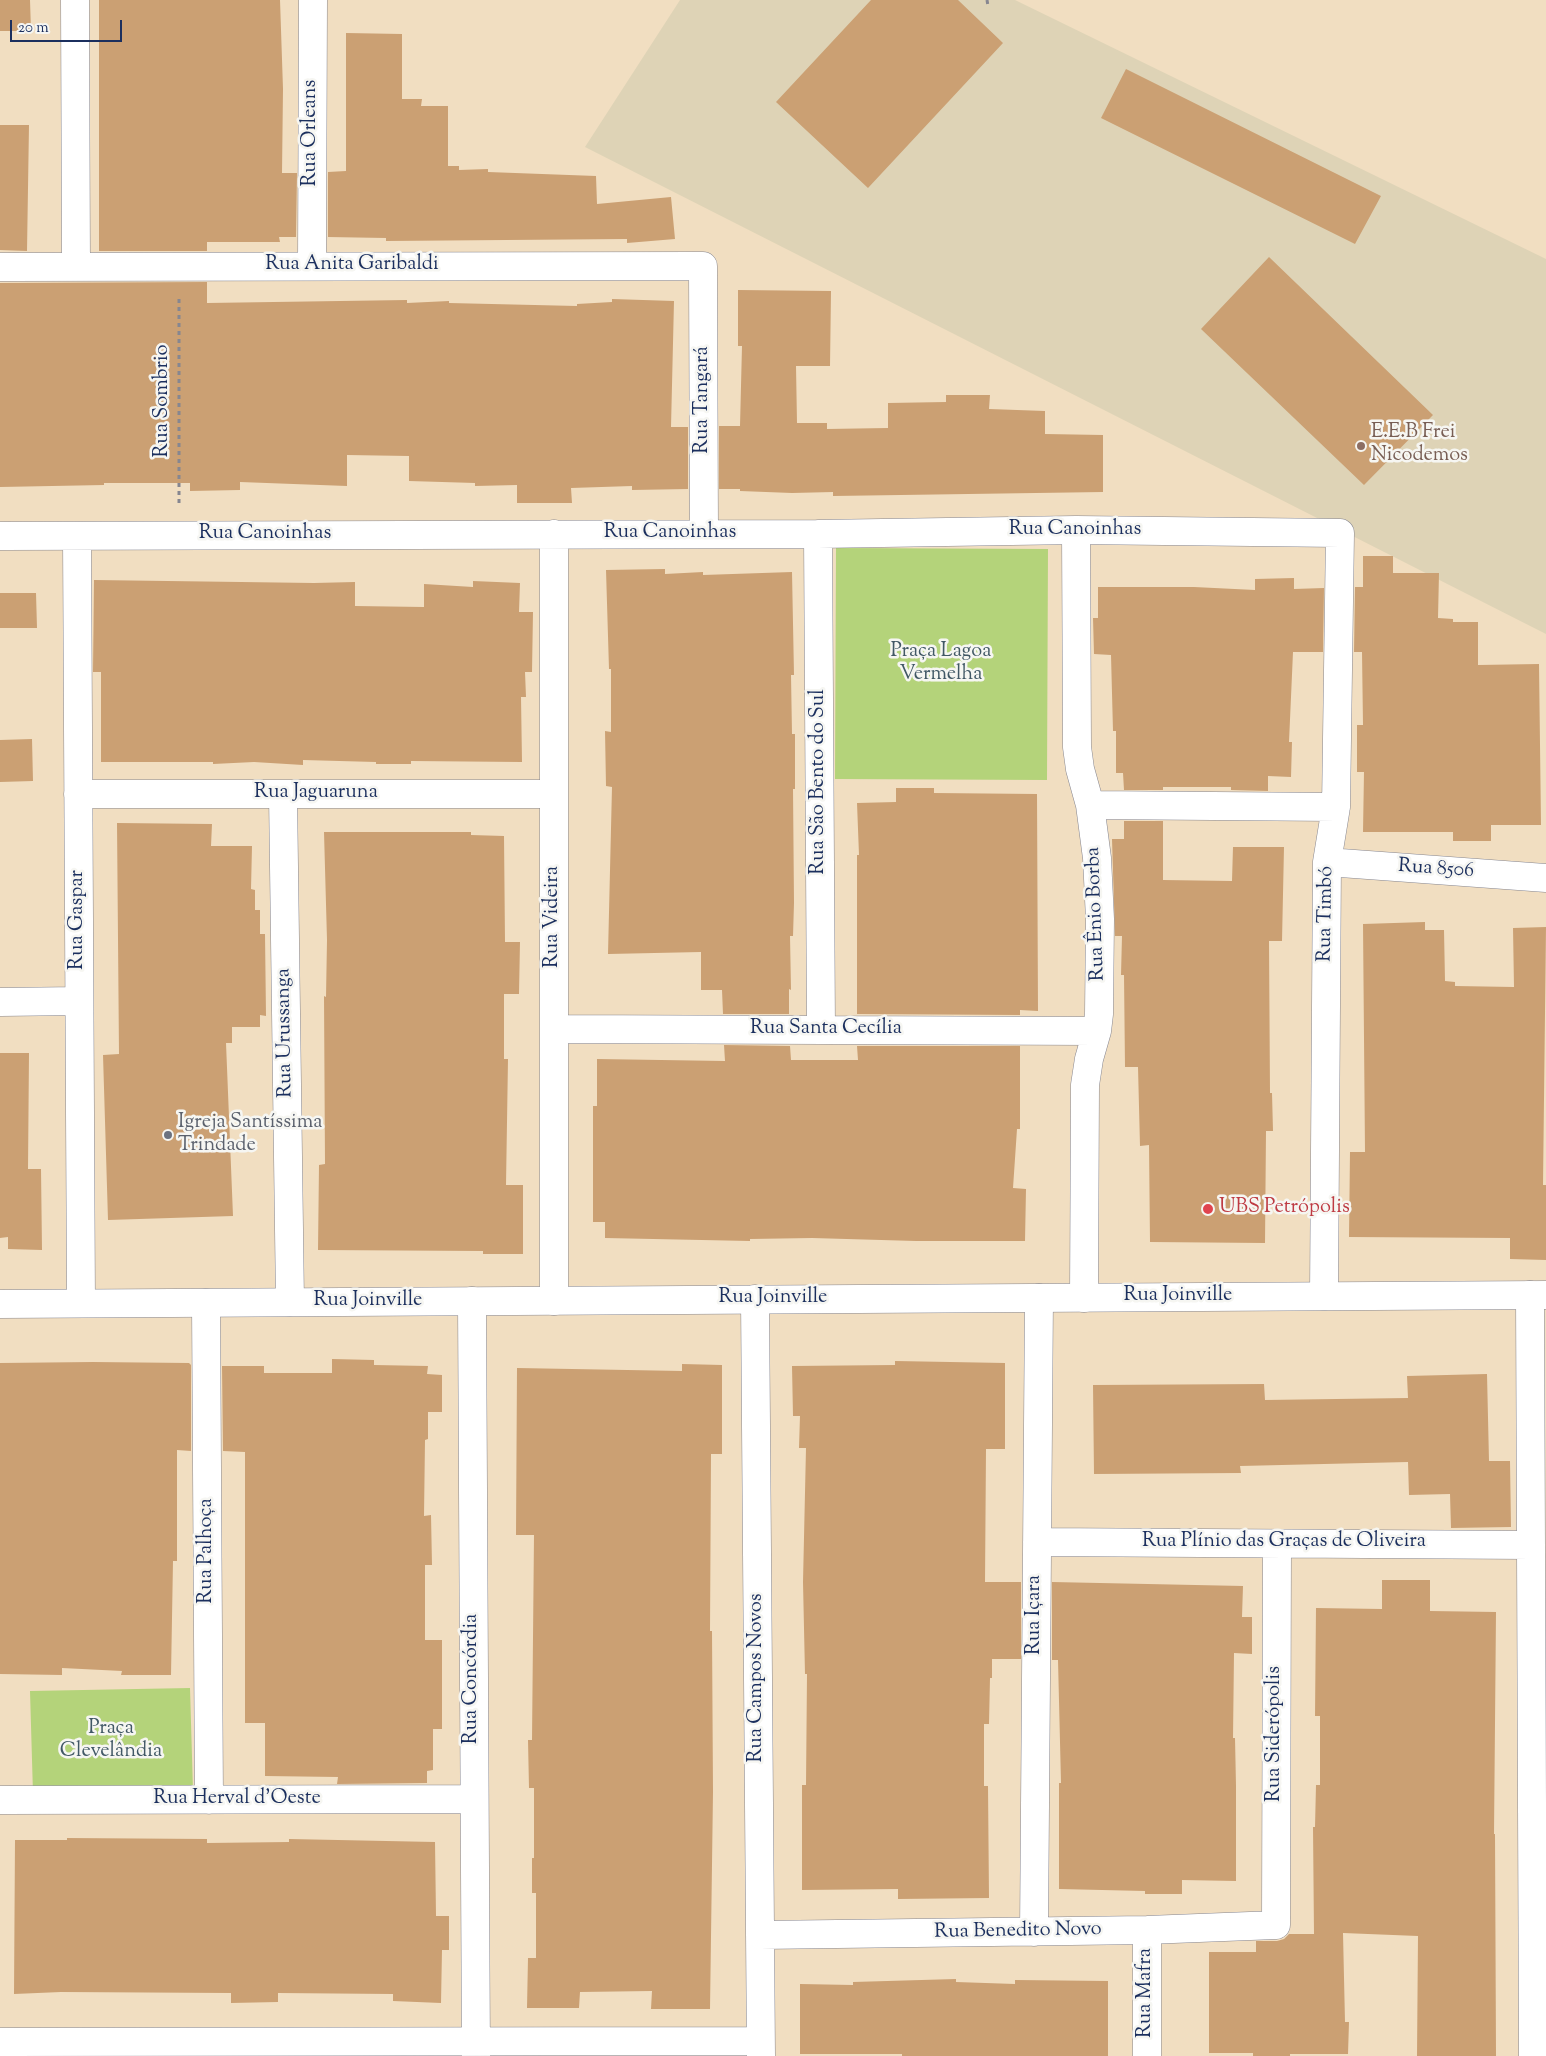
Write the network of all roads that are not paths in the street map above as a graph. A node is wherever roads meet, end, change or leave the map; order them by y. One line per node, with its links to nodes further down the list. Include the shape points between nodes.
1 (74, 0): 3 (street)
2 (313, 0): 4 (street, Rua Orleans)
3 (76, 266): 4 (street, Rua Anita Garibaldi); 6 (street, Rua Anita Garibaldi)
4 (312, 266): 5 (street, Rua Anita Garibaldi)
5 (704, 266): 10 (street, Rua Tangará)
6 (0, 267)
7 (1076, 530): 8 (street, Rua Canoinhas); 11 (street, Rua Canoinhas); 17 (street, Rua Ênio Borba, via 1077,747)
8 (1340, 533): 18 (street, Rua Timbó)
9 (554, 534): 10 (street, Rua Canoinhas); 13 (street, Rua Canoinhas); 16 (street, Rua Videira)
10 (704, 534): 11 (street, Rua Canoinhas)
11 (818, 534): 24 (street, Rua São Bento do Sul)
12 (0, 536): 13 (street, Rua Canoinhas)
13 (77, 536): 14 (street, Rua Gaspar)
14 (78, 794): 15 (street, Rua Jaguaruna); 21 (street, Rua Gaspar)
15 (283, 794): 16 (street, Rua Jaguaruna); 33 (street, Rua Urussanga)
16 (554, 794): 23 (street, Rua Videira)
17 (1090, 806): 18 (street); 25 (street, Rua Ênio Borba, via 1100,919)
18 (1336, 807): 19 (street, Rua Timbó)
19 (1327, 862): 20 (street, Rua 8506); 27 (street, Rua Timbó)
20 (1546, 878)
21 (79, 1001): 22 (street); 34 (street, Rua Gaspar)
22 (0, 1002)
23 (554, 1029): 24 (street, Rua Santa Cecília); 32 (street, Rua Videira)
24 (821, 1030): 25 (street, Rua Santa Cecília)
25 (1097, 1031): 29 (street, Rua Ênio Borba, via 1085,1085)
26 (1538, 1295): 27 (street, Rua Joinville); 39 (street)
27 (1324, 1296): 29 (street, Rua Joinville)
28 (1039, 1298): 29 (street, Rua Joinville); 30 (street, Rua Joinville); 37 (street, Rua Içara)
29 (1084, 1298)
30 (755, 1299): 32 (street, Rua Joinville); 47 (street, Rua Campos Novos)
31 (472, 1301): 32 (street, Rua Joinville); 33 (street, Rua Joinville); 41 (street, Rua Concórdia)
32 (554, 1301)
33 (290, 1302): 35 (street, Rua Joinville)
34 (80, 1303): 35 (street, Rua Joinville); 36 (street, Rua Joinville)
35 (206, 1303): 43 (street, Rua Palhoça)
36 (0, 1304)
37 (1037, 1542): 38 (street, Rua Plínio das Graças de Oliveira); 46 (street, Rua Içara)
38 (1277, 1544): 39 (street, Rua Plínio das Graças de Oliveira); 44 (street, Rua Siderópolis)
39 (1531, 1545): 40 (street)
40 (1539, 1585): 53 (street)
41 (474, 1799): 43 (street, Rua Herval d'Oeste); 51 (street, Rua Concórdia)
42 (0, 1800): 43 (street, Rua Herval d'Oeste)
43 (209, 1800)
44 (1276, 1925): 45 (street, Rua Benedito Novo)
45 (1147, 1930): 46 (street, Rua Benedito Novo); 52 (street, Rua Mafra)
46 (1034, 1932): 47 (street, Rua Benedito Novo)
47 (760, 1935): 49 (street, Rua Campos Novos)
48 (0, 2042): 50 (street)
49 (761, 2048): 51 (street)
50 (210, 2049): 51 (street)
51 (476, 2049)
52 (1147, 2056)
53 (1533, 2056)

